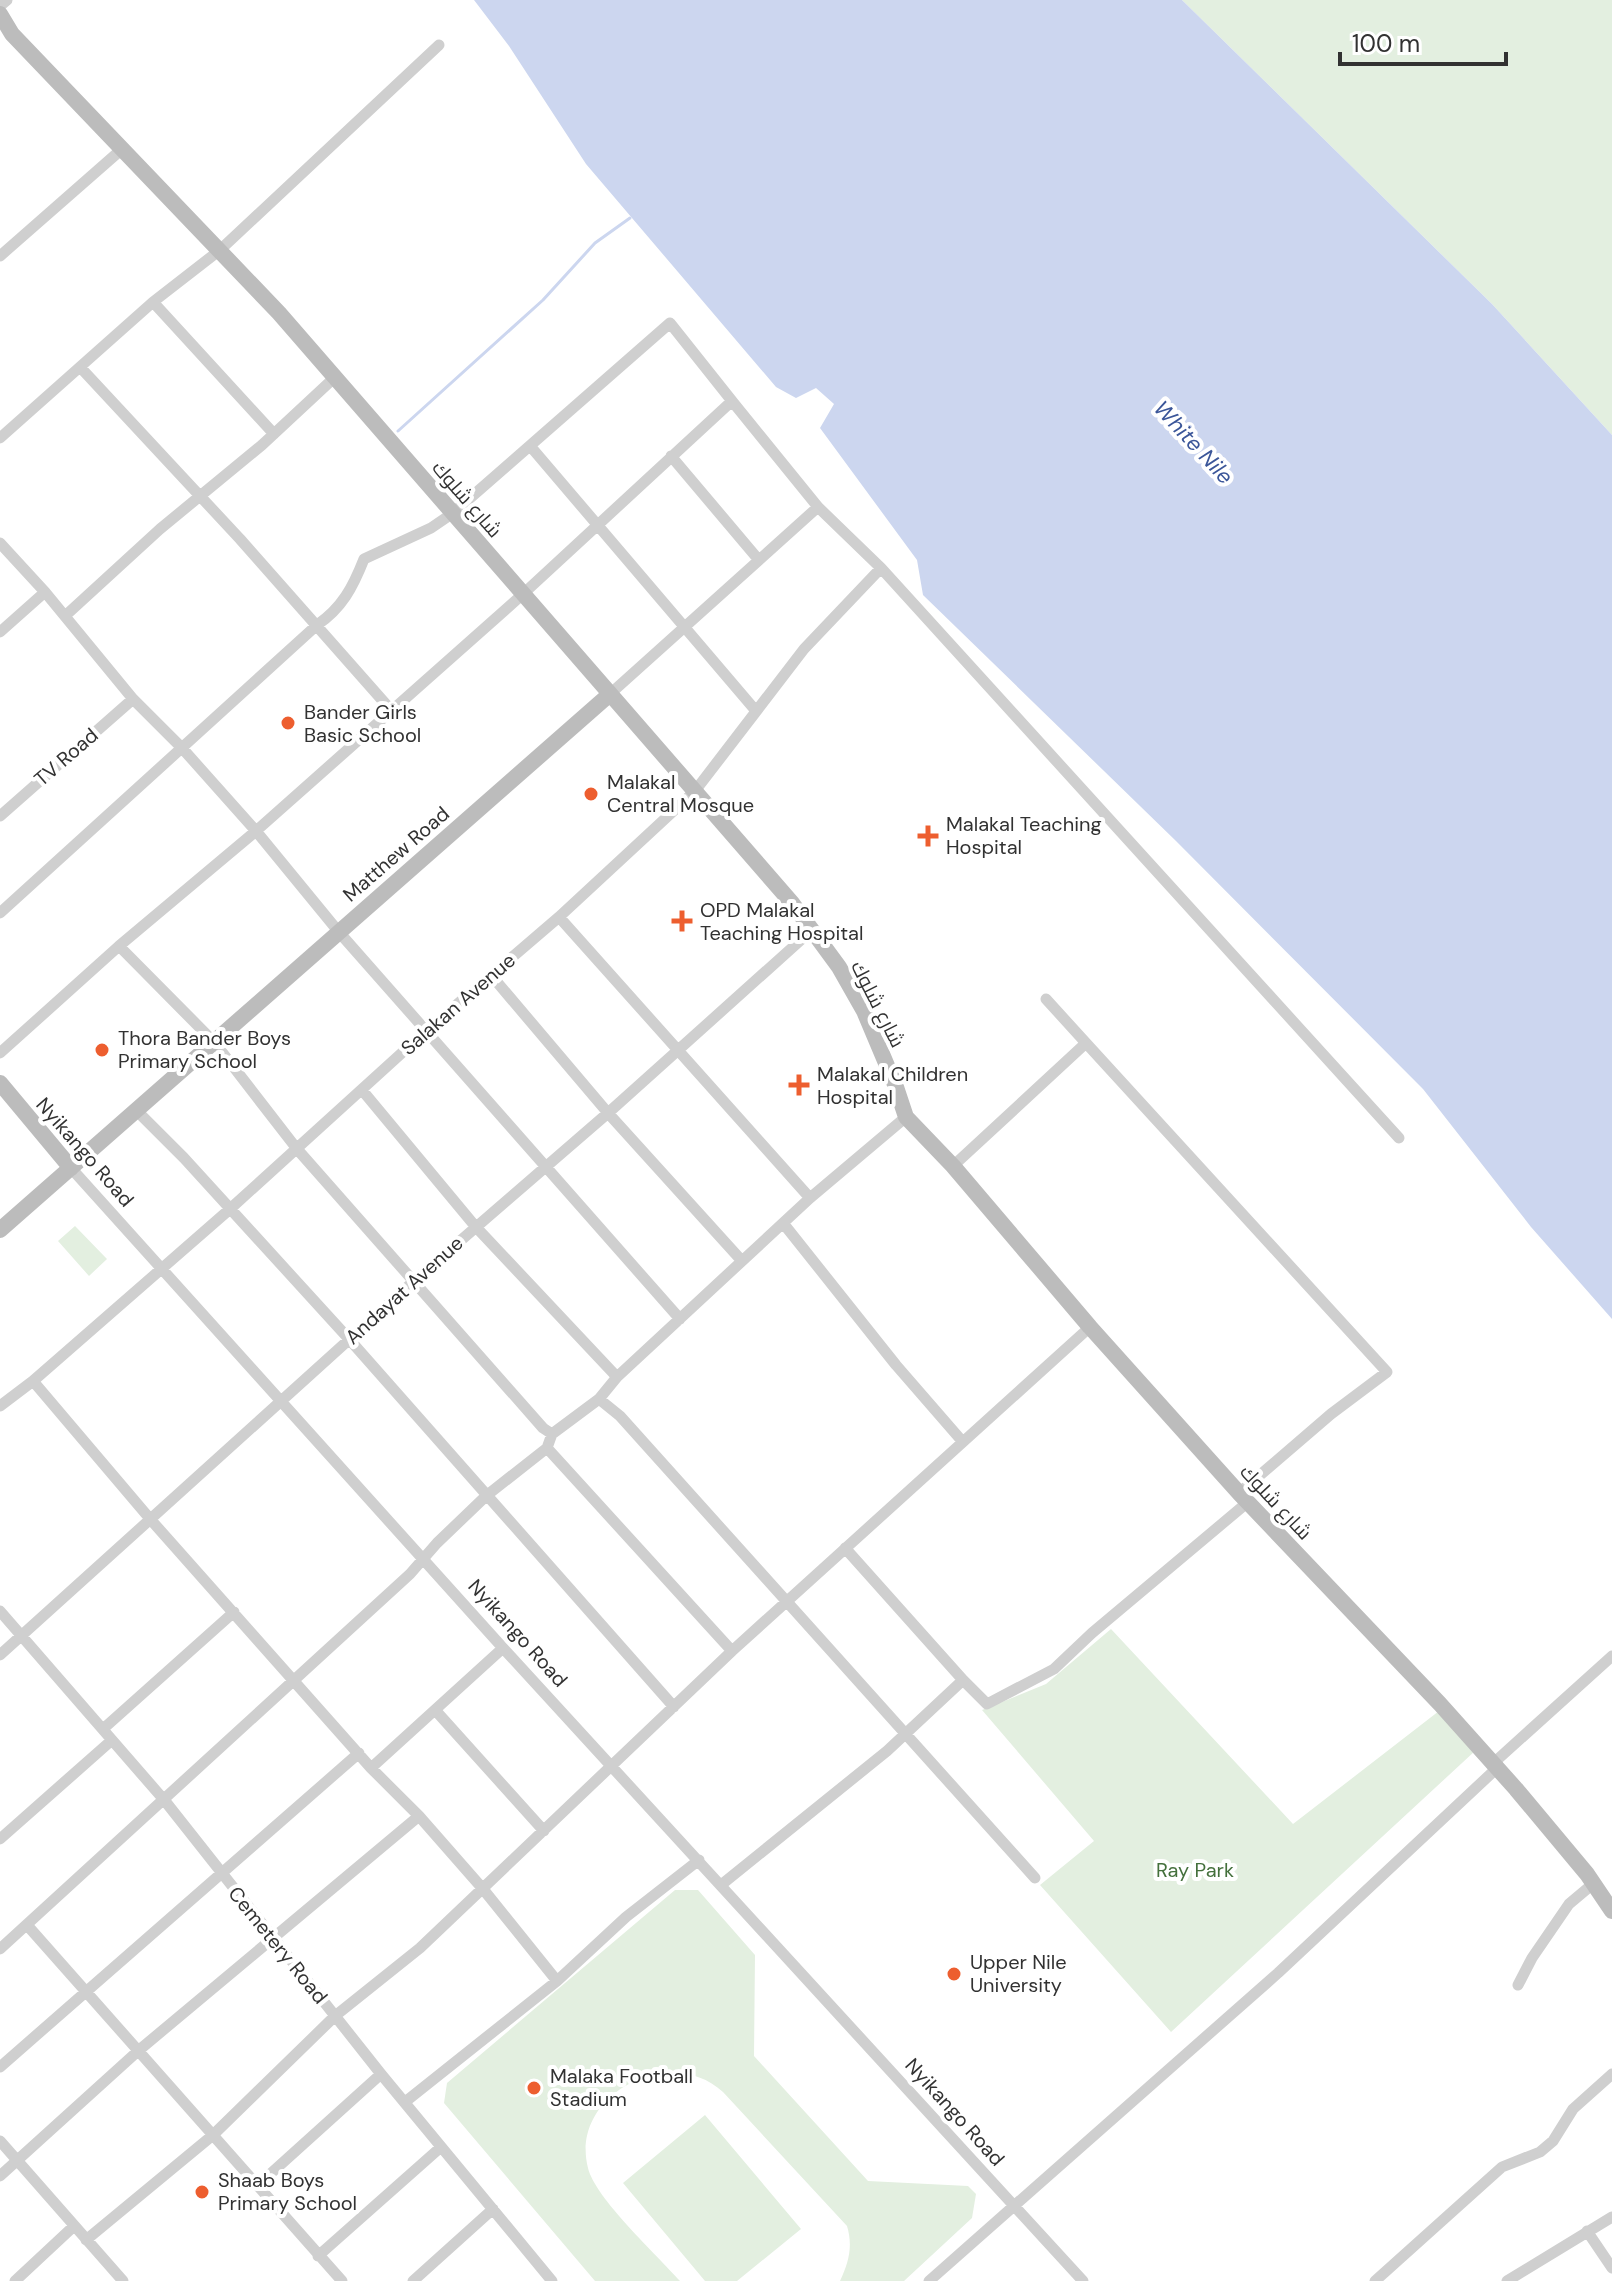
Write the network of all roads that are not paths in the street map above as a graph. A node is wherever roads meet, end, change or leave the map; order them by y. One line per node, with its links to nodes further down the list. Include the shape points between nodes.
1 (7, 0): 2 (street)
2 (0, 6)
3 (0, 14): 5 (street, شارع شلوك, via 12,34)
4 (439, 45): 6 (street)
5 (122, 149): 6 (street, شارع شلوك); 7 (street)
6 (220, 250): 8 (street); 10 (street, شارع شلوك)
7 (0, 256)
8 (153, 302): 9 (street); 12 (street)
9 (80, 367): 13 (street); 16 (street)
10 (334, 378): 12 (street); 18 (street, شارع شلوك)
11 (732, 401): 14 (street, via 670,323); 15 (street); 17 (street)
12 (274, 434): 16 (street)
13 (0, 438)
14 (531, 447): 18 (street); 19 (street)
15 (671, 456): 19 (street); 21 (street)
16 (201, 496): 25 (street); 26 (street)
17 (818, 507): 21 (street, Matthew Road); 22 (street)
18 (453, 513): 24 (street, شارع شلوك); 26 (street, via 364,559 351,592)
19 (598, 526): 24 (street); 27 (street)
20 (0, 543): 23 (street)
21 (758, 559): 27 (street, Matthew Road)
22 (881, 568): 32 (street, Salakan Avenue, via 804,649); 54 (street)
23 (45, 592): 25 (street); 28 (street)
24 (523, 594): 29 (street, شارع شلوك); 31 (street)
25 (65, 616): 30 (street)
26 (317, 625): 31 (street); 33 (street)
27 (685, 626): 29 (street, Matthew Road); 32 (street)
28 (0, 632)
29 (610, 694): 34 (street, شارع شلوك); 40 (street, Matthew Road)
30 (133, 699): 33 (street); 35 (street, TV Road)
31 (391, 710): 36 (street)
32 (756, 711): 34 (street, Salakan Avenue)
33 (182, 748): 36 (street); 37 (street)
34 (695, 791): 38 (street, Salakan Avenue); 39 (street, شارع شلوك)
35 (0, 816)
36 (256, 831): 40 (street); 41 (street)
37 (0, 913)
38 (559, 917): 42 (street, Salakan Avenue); 47 (street)
39 (813, 929): 47 (street, Andayat Avenue); 53 (street, شارع شلوك, via 864,1011)
40 (338, 931): 44 (street); 45 (street, Matthew Road)
41 (119, 946): 45 (street); 48 (street)
42 (491, 975): 44 (street, Salakan Avenue); 52 (street)
43 (1046, 999): 46 (street)
44 (426, 1031): 50 (street, Salakan Avenue); 56 (street)
45 (215, 1043): 51 (street, Matthew Road); 55 (street)
46 (1086, 1043): 57 (street); 79 (street, via 1387,1372 1331,1414)
47 (678, 1050): 52 (street, Andayat Avenue); 59 (street)
48 (0, 1053)
49 (0, 1083): 58 (street, Nyikango Road)
50 (362, 1090): 55 (street, Salakan Avenue); 62 (street)
51 (137, 1111): 58 (street, Matthew Road); 60 (street)
52 (608, 1113): 56 (street, Andayat Avenue); 64 (street)
53 (906, 1117): 57 (street, شارع شلوك); 59 (street)
54 (1399, 1138)
55 (297, 1149): 60 (street, Salakan Avenue); 66 (street)
56 (545, 1166): 62 (street, Andayat Avenue); 67 (street)
57 (953, 1166): 68 (street, شارع شلوك)
58 (71, 1168): 63 (street, Matthew Road); 65 (street, Nyikango Road)
59 (810, 1198): 61 (street)
60 (230, 1209): 65 (street, Salakan Avenue); 69 (street)
61 (783, 1223): 64 (street); 76 (street)
62 (475, 1226): 66 (street, Andayat Avenue); 70 (street)
63 (0, 1230)
64 (742, 1261): 67 (street)
65 (162, 1269): 71 (street, Salakan Avenue); 73 (street, Nyikango Road)
66 (415, 1280): 69 (street, Andayat Avenue); 75 (street)
67 (680, 1319): 70 (street)
68 (1090, 1327): 76 (street); 79 (street, شارع شلوك)
69 (349, 1339): 73 (street, Andayat Avenue); 78 (street)
70 (617, 1377): 72 (street)
71 (33, 1381): 74 (street, Salakan Avenue); 80 (street)
72 (599, 1399): 75 (street); 83 (street)
73 (282, 1400): 80 (street, Andayat Avenue); 82 (street, Nyikango Road)
74 (0, 1406)
75 (552, 1434): 77 (street)
76 (962, 1441): 81 (street)
77 (547, 1448): 78 (street); 88 (street)
78 (486, 1496): 82 (street); 93 (street)
79 (1243, 1497): 92 (street, via 1054,1669 987,1704); 101 (street, شارع شلوك)
80 (151, 1520): 85 (street); 86 (street, Andayat Avenue)
81 (845, 1548): 83 (street); 92 (street)
82 (425, 1559): 87 (street, Nyikango Road); 91 (street)
83 (787, 1600): 88 (street); 96 (street)
84 (0, 1611): 86 (street, Cemetery Road)
85 (234, 1612): 91 (street); 95 (street)
86 (21, 1636): 89 (street, Andayat Avenue); 95 (street, Cemetery Road)
87 (503, 1648): 94 (street); 99 (street, Nyikango Road)
88 (732, 1651): 93 (street)
89 (0, 1655)
90 (1612, 1656): 101 (street, via 1498,1759)
91 (295, 1680): 98 (street); 102 (street)
92 (963, 1680): 96 (street)
93 (674, 1707): 99 (street)
94 (436, 1711): 100 (street); 104 (street)
95 (103, 1729): 97 (street, Cemetery Road)
96 (906, 1734): 108 (street); 110 (street)
97 (112, 1740): 102 (street, Cemetery Road); 105 (street)
98 (359, 1753): 100 (street); 107 (street)
99 (613, 1767): 104 (street); 106 (street, Nyikango Road)
100 (371, 1768): 103 (street)
101 (1496, 1769): 109 (street, شارع شلوك); 131 (street, via 1278,1973)
102 (165, 1801): 107 (street, Cemetery Road); 113 (street)
103 (419, 1816): 111 (street); 114 (street)
104 (544, 1831): 111 (street)
105 (0, 1839)
106 (699, 1860): 110 (street, Nyikango Road); 116 (street)
107 (222, 1874): 114 (street, Cemetery Road); 118 (street)
108 (1035, 1878)
109 (1594, 1883): 112 (street, شارع شلوك); 117 (street, via 1569,1904)
110 (721, 1885): 131 (street, Nyikango Road)
111 (483, 1889): 116 (street); 119 (street)
112 (1612, 1911)
113 (27, 1925): 115 (street); 118 (street)
114 (272, 1938): 119 (street, Cemetery Road); 120 (street)
115 (0, 1949)
116 (557, 1981): 124 (street)
117 (1518, 1985)
118 (86, 1991): 120 (street); 121 (street)
119 (335, 2016): 122 (street, Cemetery Road); 125 (street)
120 (138, 2051): 125 (street); 128 (street)
121 (0, 2067)
122 (381, 2074): 124 (street, Cemetery Road); 130 (street)
123 (1612, 2074): 146 (street, via 1573,2109 1553,2141 1502,2167)
124 (405, 2102): 127 (street, Cemetery Road)
125 (213, 2135): 130 (street); 136 (street)
126 (0, 2141): 128 (street)
127 (441, 2147): 132 (street, Cemetery Road); 137 (street)
128 (18, 2159): 129 (street); 134 (street)
129 (0, 2176)
130 (258, 2185): 137 (street)
131 (1012, 2205): 144 (street); 145 (street, Nyikango Road)
132 (493, 2209): 139 (street, Cemetery Road); 143 (street)
133 (1612, 2217): 135 (street)
134 (74, 2226): 136 (street); 140 (street)
135 (1587, 2231): 138 (street); 147 (street)
136 (86, 2240): 141 (street)
137 (318, 2256): 142 (street)
138 (1612, 2268)
139 (548, 2279)
140 (15, 2281)
141 (123, 2281)
142 (342, 2281)
143 (413, 2281)
144 (929, 2281)
145 (1083, 2281)
146 (1375, 2281)
147 (1507, 2281)

